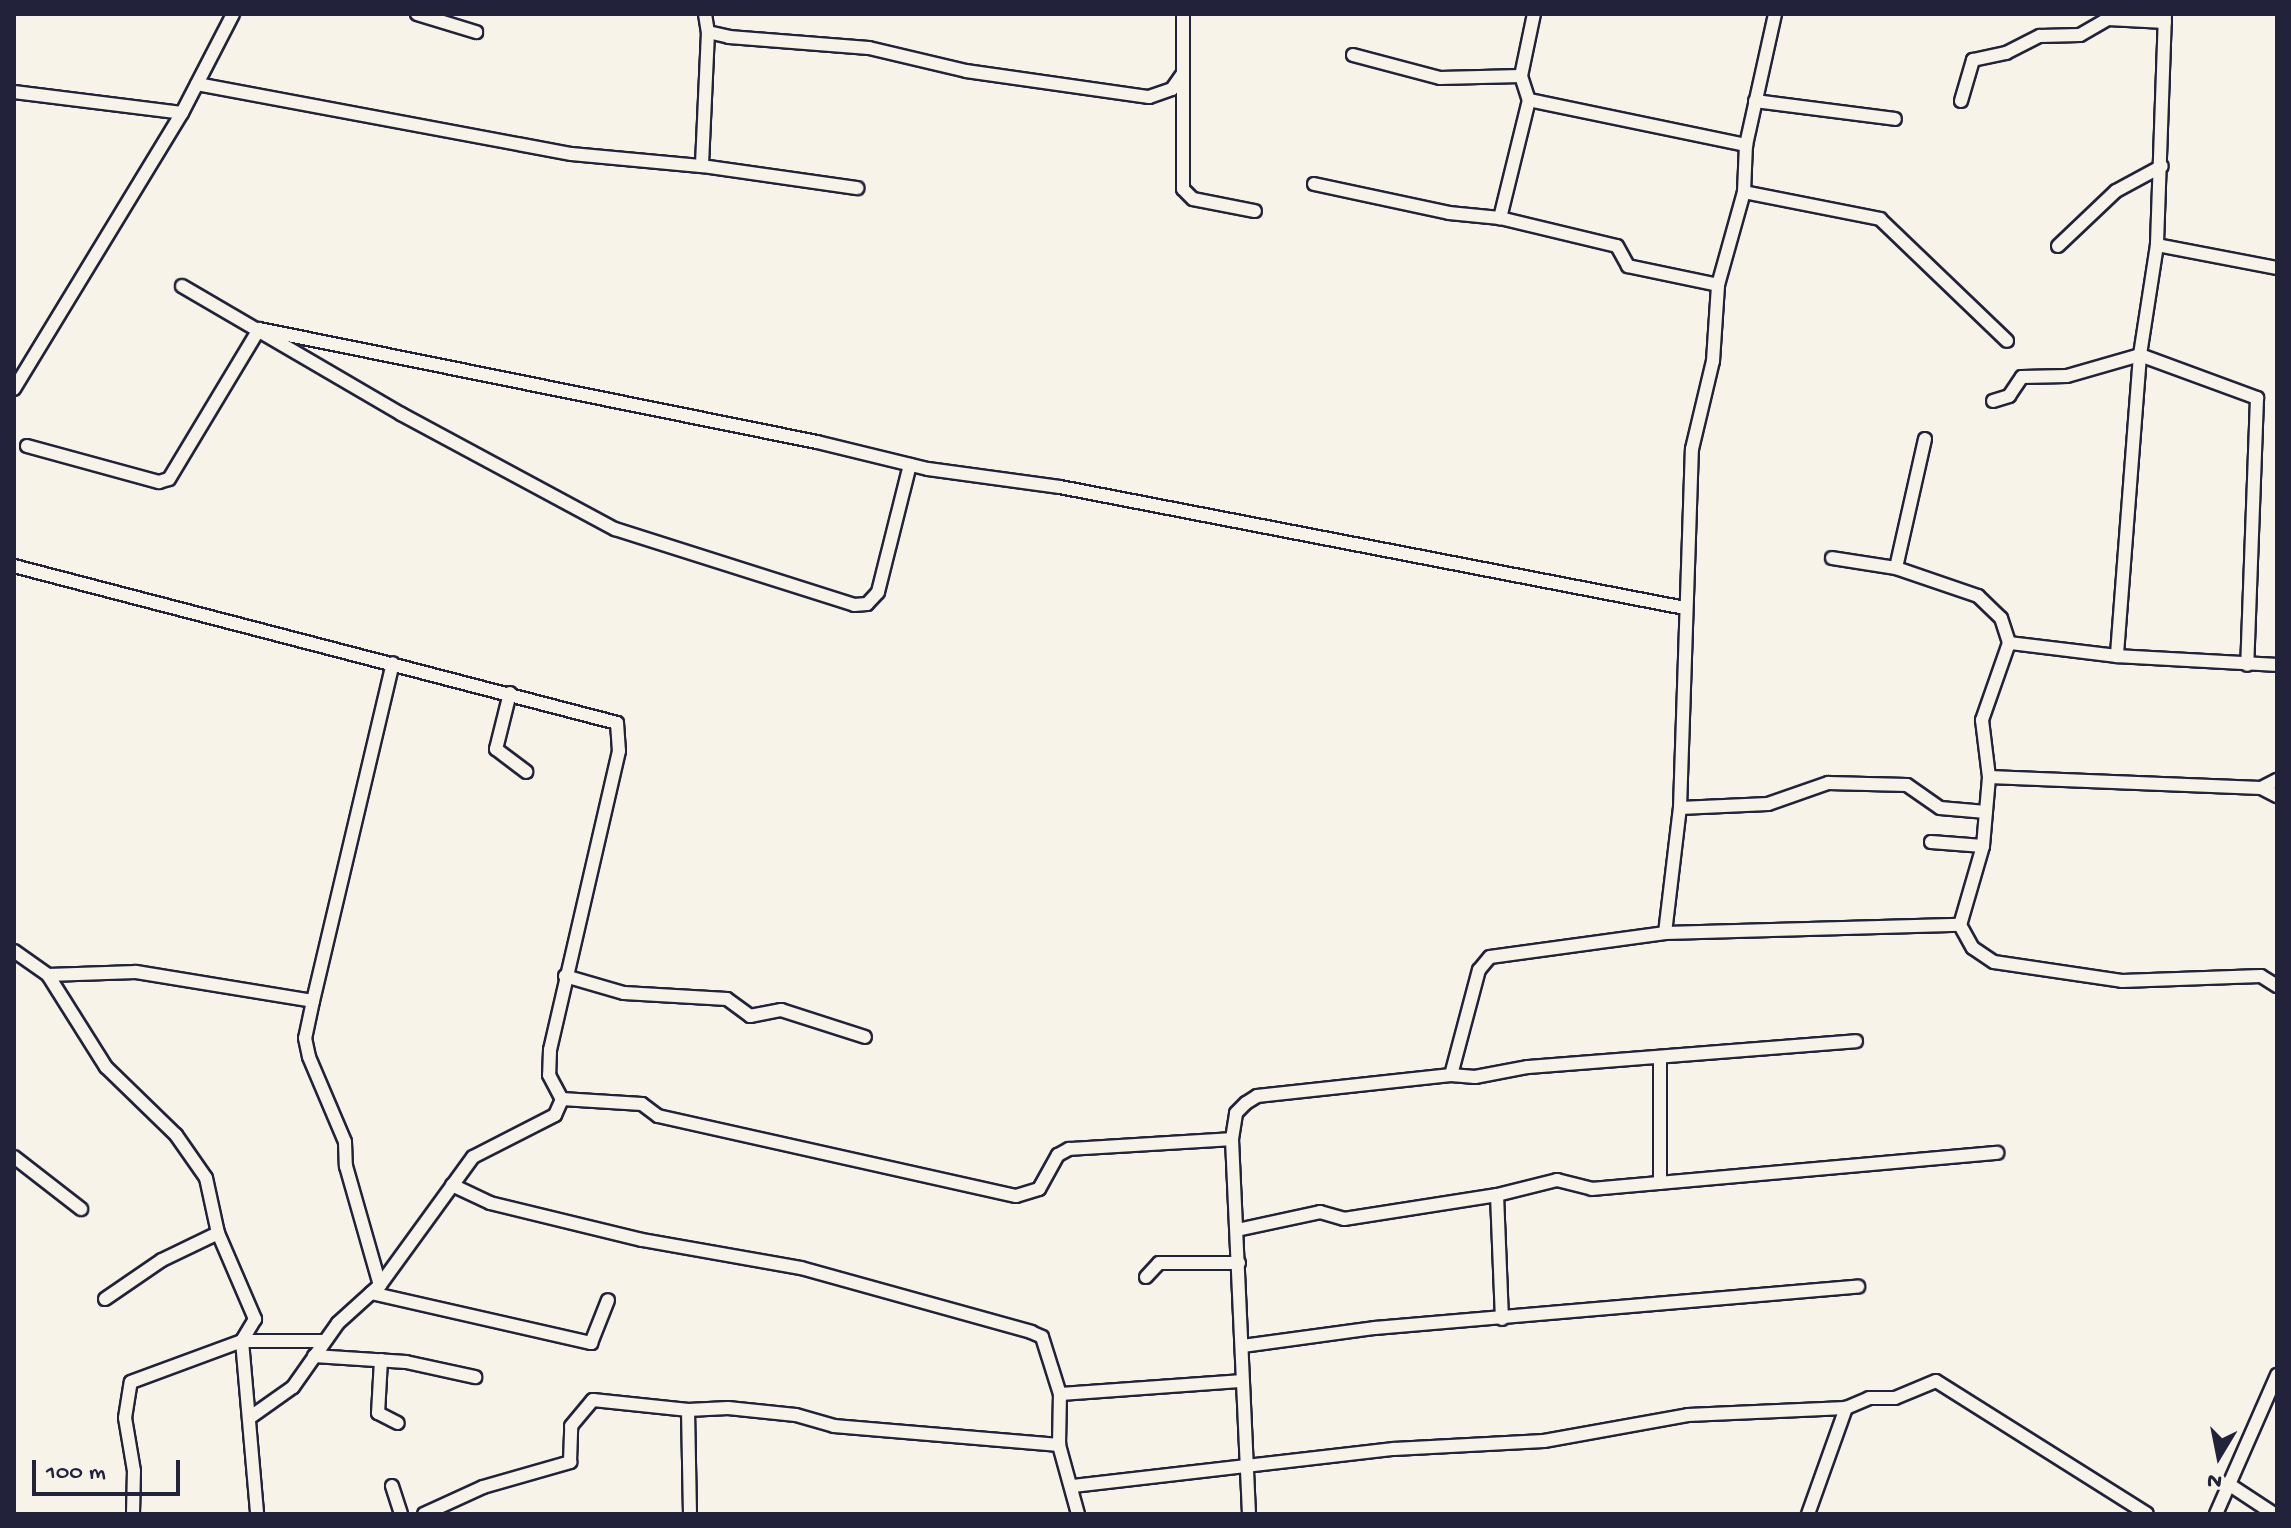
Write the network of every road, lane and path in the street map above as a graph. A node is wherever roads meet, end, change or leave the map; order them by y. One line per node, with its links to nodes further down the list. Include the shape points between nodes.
1 (233, 14): 13 (street)
2 (417, 14): 8 (street)
3 (705, 14): 9 (street)
4 (1183, 14): 11 (street)
5 (1534, 14): 12 (street)
6 (1775, 14): 16 (street)
7 (2165, 18): 17 (street, via 2108,19 2080,35 2040,36 2006,53 1973,60); 22 (street)
8 (476, 32)
9 (708, 32): 11 (street, via 869,48 966,71 1149,97 1172,89); 21 (street)
10 (1353, 55): 12 (street, via 1440,78)
11 (1183, 73): 26 (street, via 1183,189 1193,199)
12 (1521, 76): 15 (street)
13 (197, 84): 18 (street); 21 (street, via 572,154)
14 (14, 92): 18 (street)
15 (1529, 100): 20 (street); 27 (street)
16 (1755, 101): 19 (street); 20 (street)
17 (1961, 101)
18 (182, 113): 36 (street)
19 (1895, 119)
20 (1746, 145): 25 (street)
21 (702, 166): 24 (street)
22 (2162, 166): 28 (street); 29 (street, via 2116,191)
23 (1314, 184): 27 (street, via 1449,213)
24 (857, 188)
25 (1744, 192): 31 (street); 34 (street, via 1880,219)
26 (1255, 211)
27 (1500, 218): 31 (street, via 1617,246 1628,266)
28 (2157, 245): 30 (street); 35 (street)
29 (2058, 246)
30 (2277, 268)
31 (1718, 285): 44 (street, via 1713,361 1692,449)
32 (182, 286): 33 (street)
33 (259, 329): 39 (street, via 169,479 159,482); 40 (street); 40 (street, via 401,414 615,529 854,605 867,604 878,592)
34 (2007, 341)
35 (2140, 355): 37 (street, via 2067,376 2022,377 2009,396); 46 (street); 48 (street, via 2257,398)
36 (14, 389)
37 (1993, 401)
38 (1925, 439): 43 (street)
39 (27, 446)
40 (910, 465): 44 (street, via 1060,487)
41 (1832, 558): 43 (street)
42 (14, 566): 47 (street)
43 (1896, 568): 45 (street, via 1978,596 2001,618)
44 (1685, 608): 56 (street)
45 (2009, 643): 46 (street); 52 (street, via 1982,720)
46 (2117, 656): 48 (street)
47 (393, 663): 50 (street); 66 (street)
48 (2247, 665): 49 (street)
49 (2277, 665)
50 (510, 693): 51 (street, via 496,749); 64 (street, via 602,715 617,723 621,734)
51 (526, 772)
52 (1989, 777): 54 (street); 57 (street)
53 (2277, 780): 54 (street)
54 (2261, 788): 55 (street)
55 (2277, 796)
56 (1680, 808): 57 (street, via 1768,804 1828,783 1907,785 1940,808); 61 (street)
57 (1986, 812): 59 (street)
58 (1931, 842): 59 (street)
59 (1983, 846): 60 (street)
60 (1960, 925): 61 (street); 65 (street, via 1973,948 1994,962 2122,981 2261,976)
61 (1665, 933): 70 (street, via 1490,957 1479,970)
62 (14, 951): 63 (street)
63 (48, 975): 66 (street, via 136,972); 80 (street, via 106,1067 176,1135 199,1166 216,1209)
64 (565, 976): 67 (street, via 624,993 727,999 750,1016 781,1010); 71 (street, via 549,1075)
65 (2277, 986)
66 (313, 1001): 84 (street, via 305,1038 309,1057 345,1142)
67 (865, 1037)
68 (1856, 1041): 69 (street)
69 (1660, 1057): 70 (street, via 1528,1067 1475,1077); 75 (street)
70 (1451, 1075): 72 (street, via 1257,1096 1236,1113)
71 (562, 1099): 72 (street, via 642,1104 658,1116 1016,1196 1039,1189 1058,1155 1069,1149); 76 (street, via 555,1115 473,1157)
72 (1232, 1139): 79 (street)
73 (1997, 1153): 75 (street)
74 (14, 1157): 78 (street)
75 (1660, 1183): 77 (street, via 1592,1189 1557,1180)
76 (452, 1185): 84 (street); 96 (street, via 490,1203 642,1240 801,1268 1031,1332 1042,1337)
77 (1497, 1195): 79 (street, via 1344,1219 1320,1212); 87 (street)
78 (81, 1209)
79 (1237, 1230): 81 (street)
80 (218, 1233): 85 (street, via 162,1260); 88 (street, via 240,1288 252,1300 255,1319)
81 (1239, 1263): 82 (street, via 1159,1263); 90 (street)
82 (1146, 1277)
83 (1858, 1287): 87 (street)
84 (376, 1289): 86 (street, via 591,1343); 89 (street)
85 (105, 1299)
86 (608, 1300)
87 (1502, 1319): 90 (street)
88 (242, 1341): 89 (street); 99 (street); 106 (street, via 131,1382 125,1418 134,1471)
89 (324, 1341): 91 (street)
90 (1243, 1346): 95 (street)
91 (314, 1356): 92 (street); 99 (street, via 293,1387)
92 (381, 1360): 94 (street); 100 (street, via 378,1413)
93 (2277, 1375): 103 (street)
94 (475, 1377)
95 (1241, 1381): 96 (street); 102 (street)
96 (1060, 1394): 101 (street)
97 (1846, 1408): 102 (street, via 1688,1415 1544,1441 1394,1449); 113 (street); 114 (street, via 1869,1398 1895,1398 1936,1381)
98 (688, 1410): 101 (street, via 728,1408 796,1415 834,1426); 109 (street, via 593,1400 571,1426 570,1462 483,1487); 110 (street)
99 (252, 1416): 107 (street)
100 (398, 1423)
101 (1059, 1445): 105 (street)
102 (1246, 1469): 105 (street); 112 (street)
103 (2227, 1483): 115 (street); 116 (street)
104 (392, 1486): 108 (street)
105 (1073, 1486): 111 (street)
106 (133, 1514)
107 (257, 1514)
108 (401, 1514)
109 (424, 1514)
110 (690, 1514)
111 (1078, 1514)
112 (1249, 1514)
113 (1808, 1514)
114 (2147, 1514)
115 (2216, 1514)
116 (2274, 1514)

